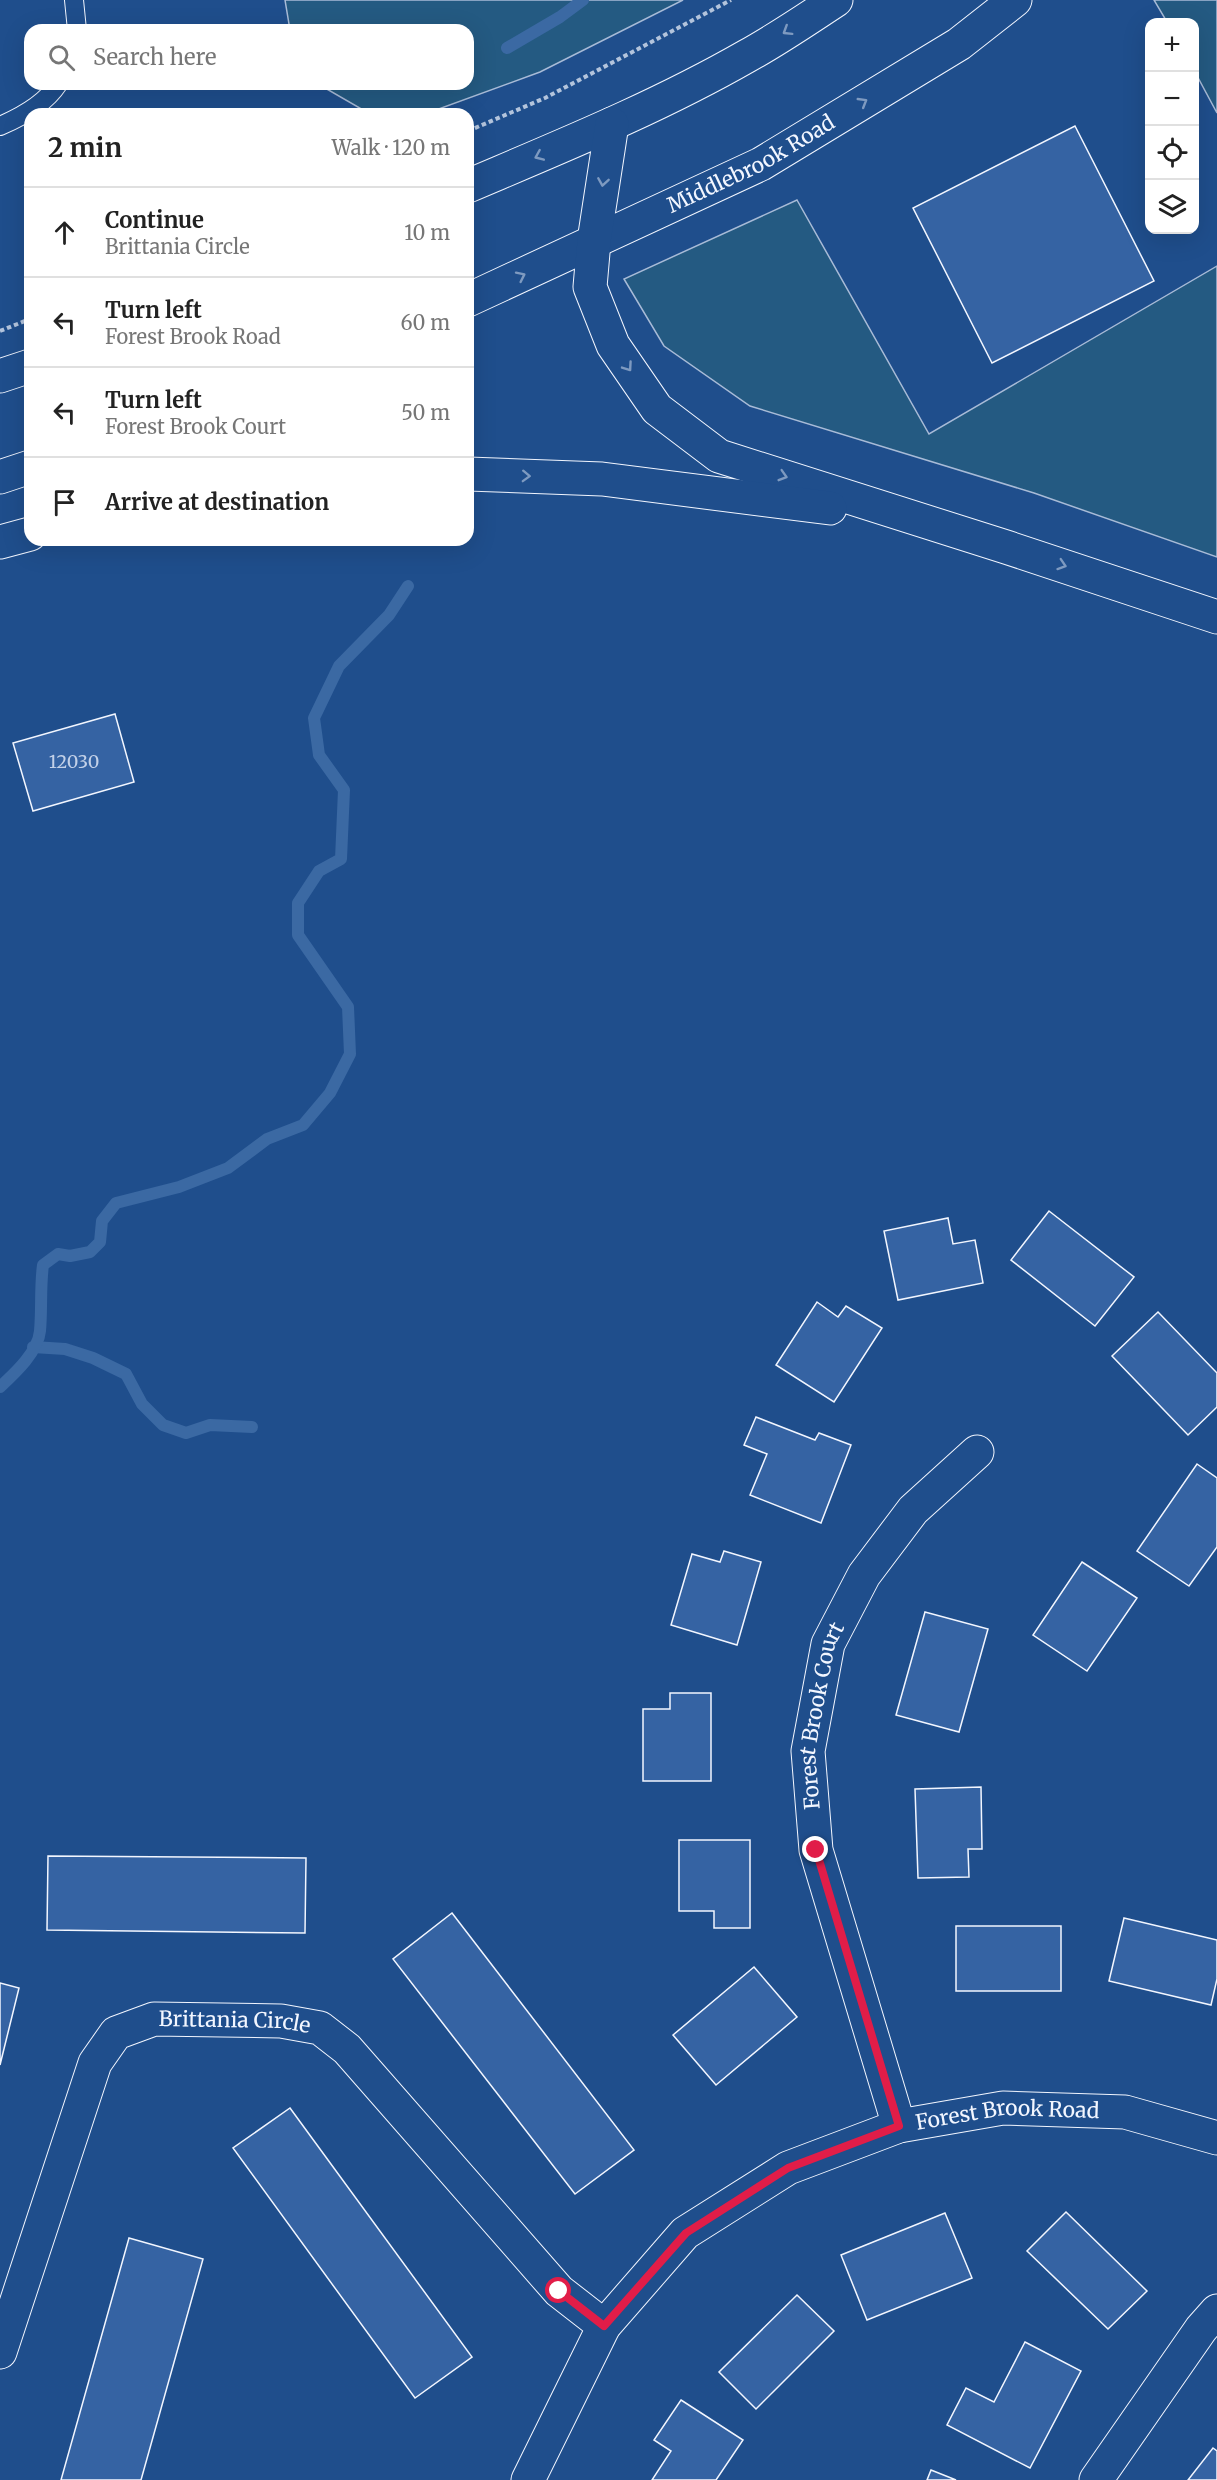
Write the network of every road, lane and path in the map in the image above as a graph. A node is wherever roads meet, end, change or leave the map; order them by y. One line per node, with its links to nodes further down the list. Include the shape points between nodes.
1 (74, 0): 5 (lane)
2 (731, 0): 11 (path, via 545,98)
3 (836, 0): 9 (main road, one-way to 9, via 747,56)
4 (1015, 0): 13 (main road, Middlebrook Road, one-way to 4, via 761,164 959,44)
5 (76, 24)
6 (54, 90): 7 (lane)
7 (32, 108)
8 (24, 114): 10 (lane)
9 (612, 124): 12 (main road, one-way to 12); 13 (main road, one-way to 13)
10 (0, 126)
11 (474, 128)
12 (474, 183)
13 (594, 241): 14 (main road, Middlebrook Road, one-way to 13); 24 (main road, one-way to 24, via 590,287 613,345 657,409 719,456)
14 (474, 297)
15 (24, 321): 16 (path)
16 (0, 330)
17 (24, 368): 18 (main road)
18 (0, 376)
19 (24, 470): 21 (main road)
20 (474, 474): 24 (main road, one-way to 24, via 602,478 822,506)
21 (0, 477)
22 (24, 536): 23 (main road)
23 (0, 542)
24 (1006, 547): 25 (main road, one-way to 25)
25 (1217, 617)
26 (977, 1452): 27 (main road, Forest Brook Court, via 913,1510 864,1575 828,1644 808,1751 816,1850)
27 (899, 2126): 28 (main road, Forest Brook Road, via 1003,2108 1125,2112); 30 (main road, Forest Brook Road, via 788,2168 686,2233)
28 (1217, 2138)
29 (1217, 2311): 33 (main road)
30 (604, 2326): 31 (main road, Brittania Circle, via 559,2291 347,2049 320,2028 281,2021 154,2019 116,2033 95,2063); 32 (main road, Forest Brook Road)
31 (0, 2352)
32 (528, 2480)
33 (1096, 2480)

